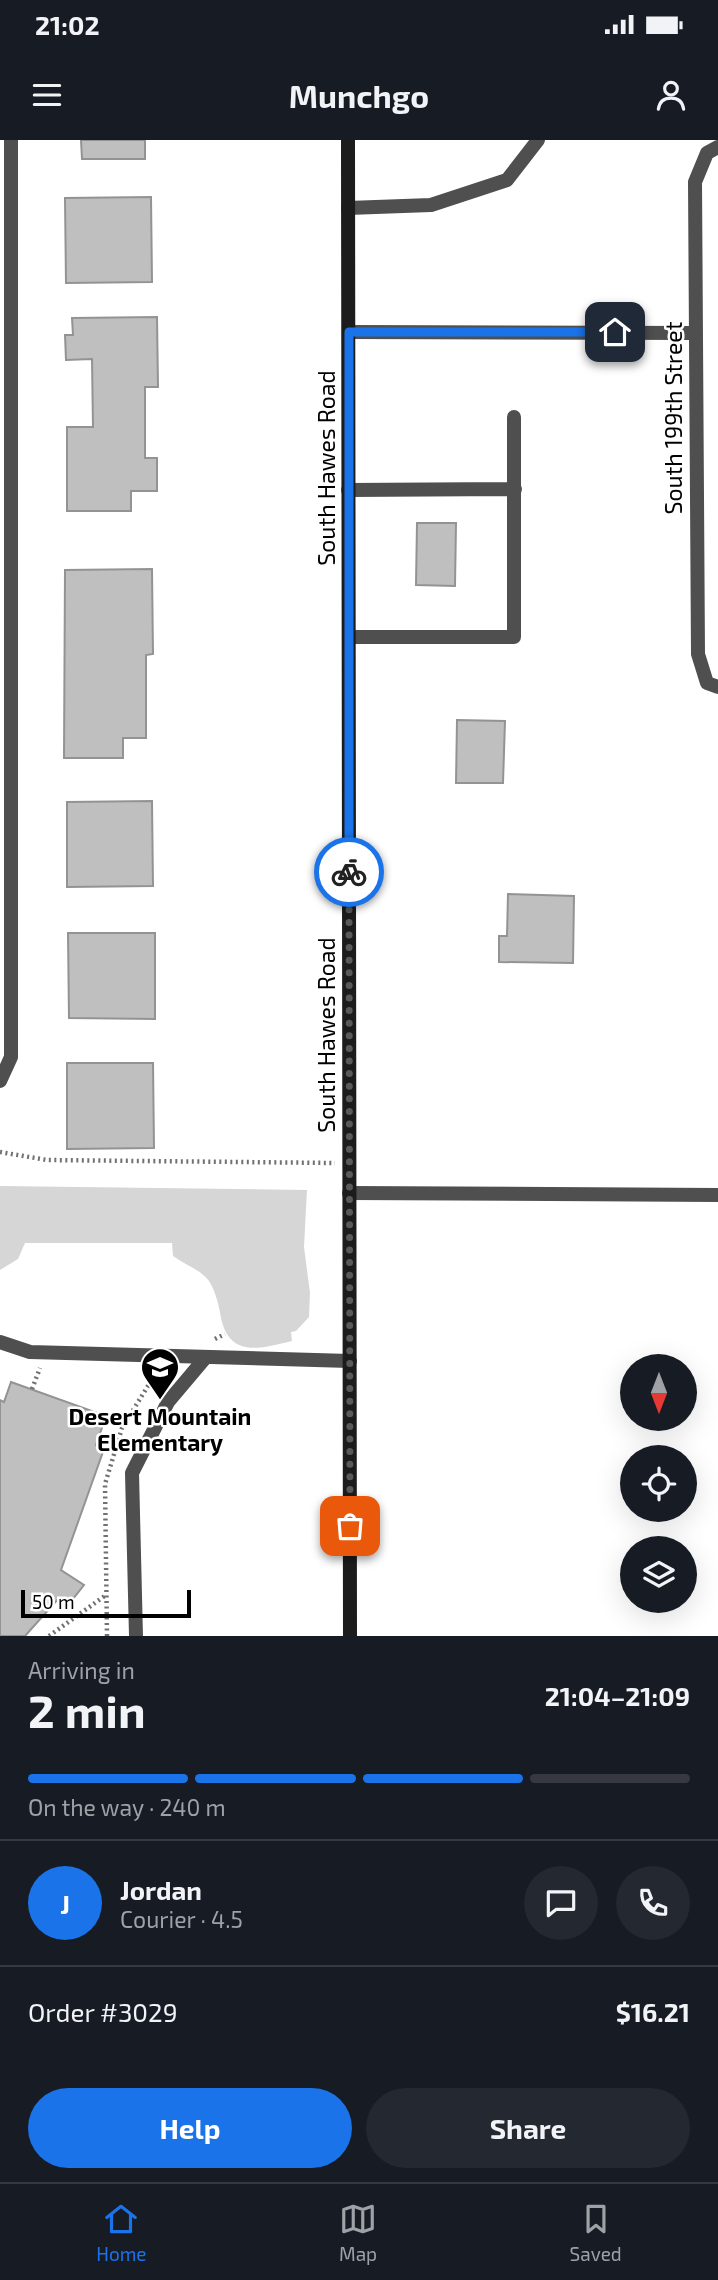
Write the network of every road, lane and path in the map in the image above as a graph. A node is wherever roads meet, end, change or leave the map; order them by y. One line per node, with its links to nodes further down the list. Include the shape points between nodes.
1 (11, 140): 5 (street)
2 (348, 140): 6 (main road, South Hawes Road)
3 (538, 140): 6 (street, via 507,180 431,205)
4 (712, 150): 8 (street, South 199th Street, via 695,182)
5 (5, 178): 12 (street)
6 (348, 208): 7 (main road, South Hawes Road)
7 (349, 332): 8 (street); 11 (main road, South Hawes Road)
8 (695, 332): 14 (street, South 199th Street, via 698,654)
9 (513, 417): 10 (street)
10 (515, 489): 11 (street); 13 (street, via 513,637)
11 (348, 490): 13 (main road, South Hawes Road)
12 (6, 517): 15 (street)
13 (349, 637): 18 (main road, South Hawes Road)
14 (713, 685)
15 (6, 858): 16 (street, via 11,1057)
16 (0, 1081)
17 (0, 1152): 18 (path, via 47,1160)
18 (349, 1163): 19 (main road, South Hawes Road)
19 (349, 1193): 20 (street); 23 (main road, South Hawes Road)
20 (718, 1195)
21 (0, 1342): 22 (street, via 30,1352)
22 (206, 1357): 23 (street); 26 (street, via 168,1402 132,1473)
23 (350, 1361): 27 (main road, South Hawes Road)
24 (107, 1595): 25 (path)
25 (49, 1636)
26 (136, 1636)
27 (350, 1636)

